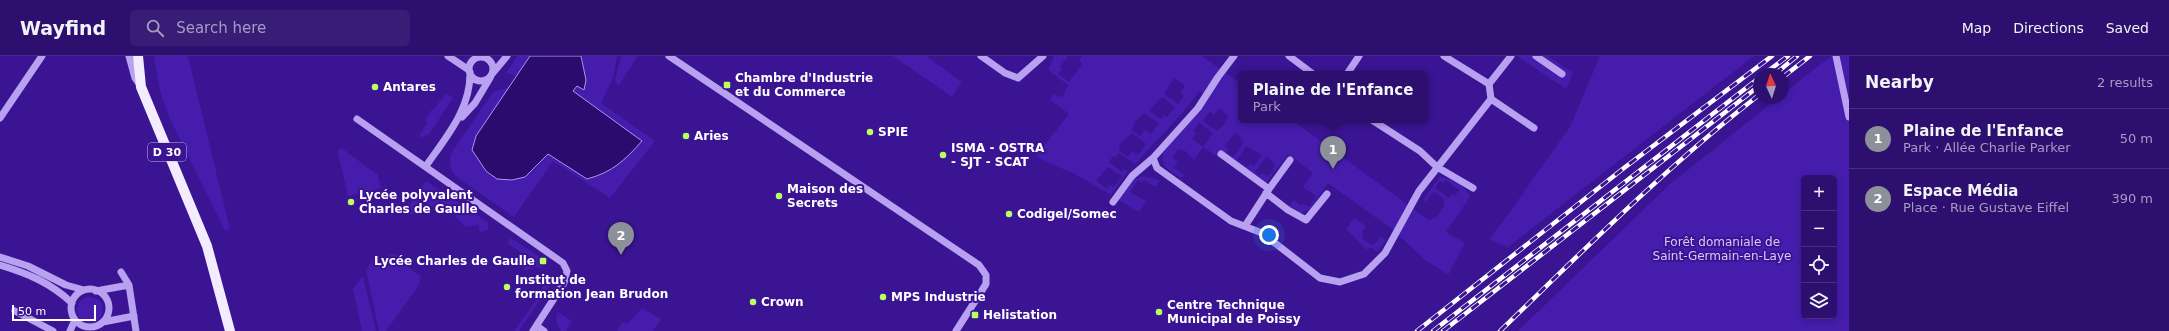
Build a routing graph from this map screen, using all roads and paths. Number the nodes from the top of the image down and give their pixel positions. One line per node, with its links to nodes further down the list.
1 (42, 56): 26 (street)
2 (129, 56): 23 (street)
3 (138, 56): 23 (main road, D 30)
4 (448, 56): 17 (street)
5 (508, 56): 21 (street)
6 (669, 56): 58 (street)
7 (980, 56): 8 (street)
8 (1043, 56)
9 (1234, 56): 32 (street)
10 (1288, 56): 18 (street)
11 (1359, 56): 19 (street)
12 (1444, 56): 22 (street)
13 (1511, 56): 22 (street)
14 (1536, 56): 20 (street)
15 (1836, 56): 25 (street)
16 (479, 57): 17 (street); 21 (street)
17 (470, 71): 21 (street); 29 (street)
18 (1308, 71)
19 (1349, 71)
20 (1562, 74)
21 (491, 76): 29 (street)
22 (1489, 84): 24 (street)
23 (141, 87): 56 (main road, D 30)
24 (1491, 99): 30 (street); 35 (street)
25 (1849, 117)
26 (0, 118)
27 (357, 119): 34 (street)
28 (1377, 123): 35 (street)
29 (455, 124): 34 (street)
30 (1534, 128)
31 (1221, 154): 37 (street)
32 (1153, 158): 39 (street); 40 (street)
33 (1290, 160): 37 (street)
34 (426, 166): 52 (street)
35 (1437, 166): 36 (street); 40 (street)
36 (1474, 188)
37 (1268, 191): 38 (street); 40 (street)
38 (1327, 194)
39 (1113, 202)
40 (1245, 226)
41 (0, 258): 45 (street)
42 (0, 265): 47 (street)
43 (122, 272): 44 (street)
44 (129, 285): 46 (street); 49 (street)
45 (84, 290): 46 (street); 47 (street)
46 (96, 290): 51 (street)
47 (72, 303): 50 (street)
48 (15, 311): 53 (street)
49 (134, 316): 51 (street); 55 (street)
50 (75, 320): 51 (street); 54 (street)
51 (103, 322)
52 (535, 329): 57 (street)
53 (53, 331)
54 (70, 331)
55 (136, 331)
56 (230, 331)
57 (544, 331)
58 (956, 331)

